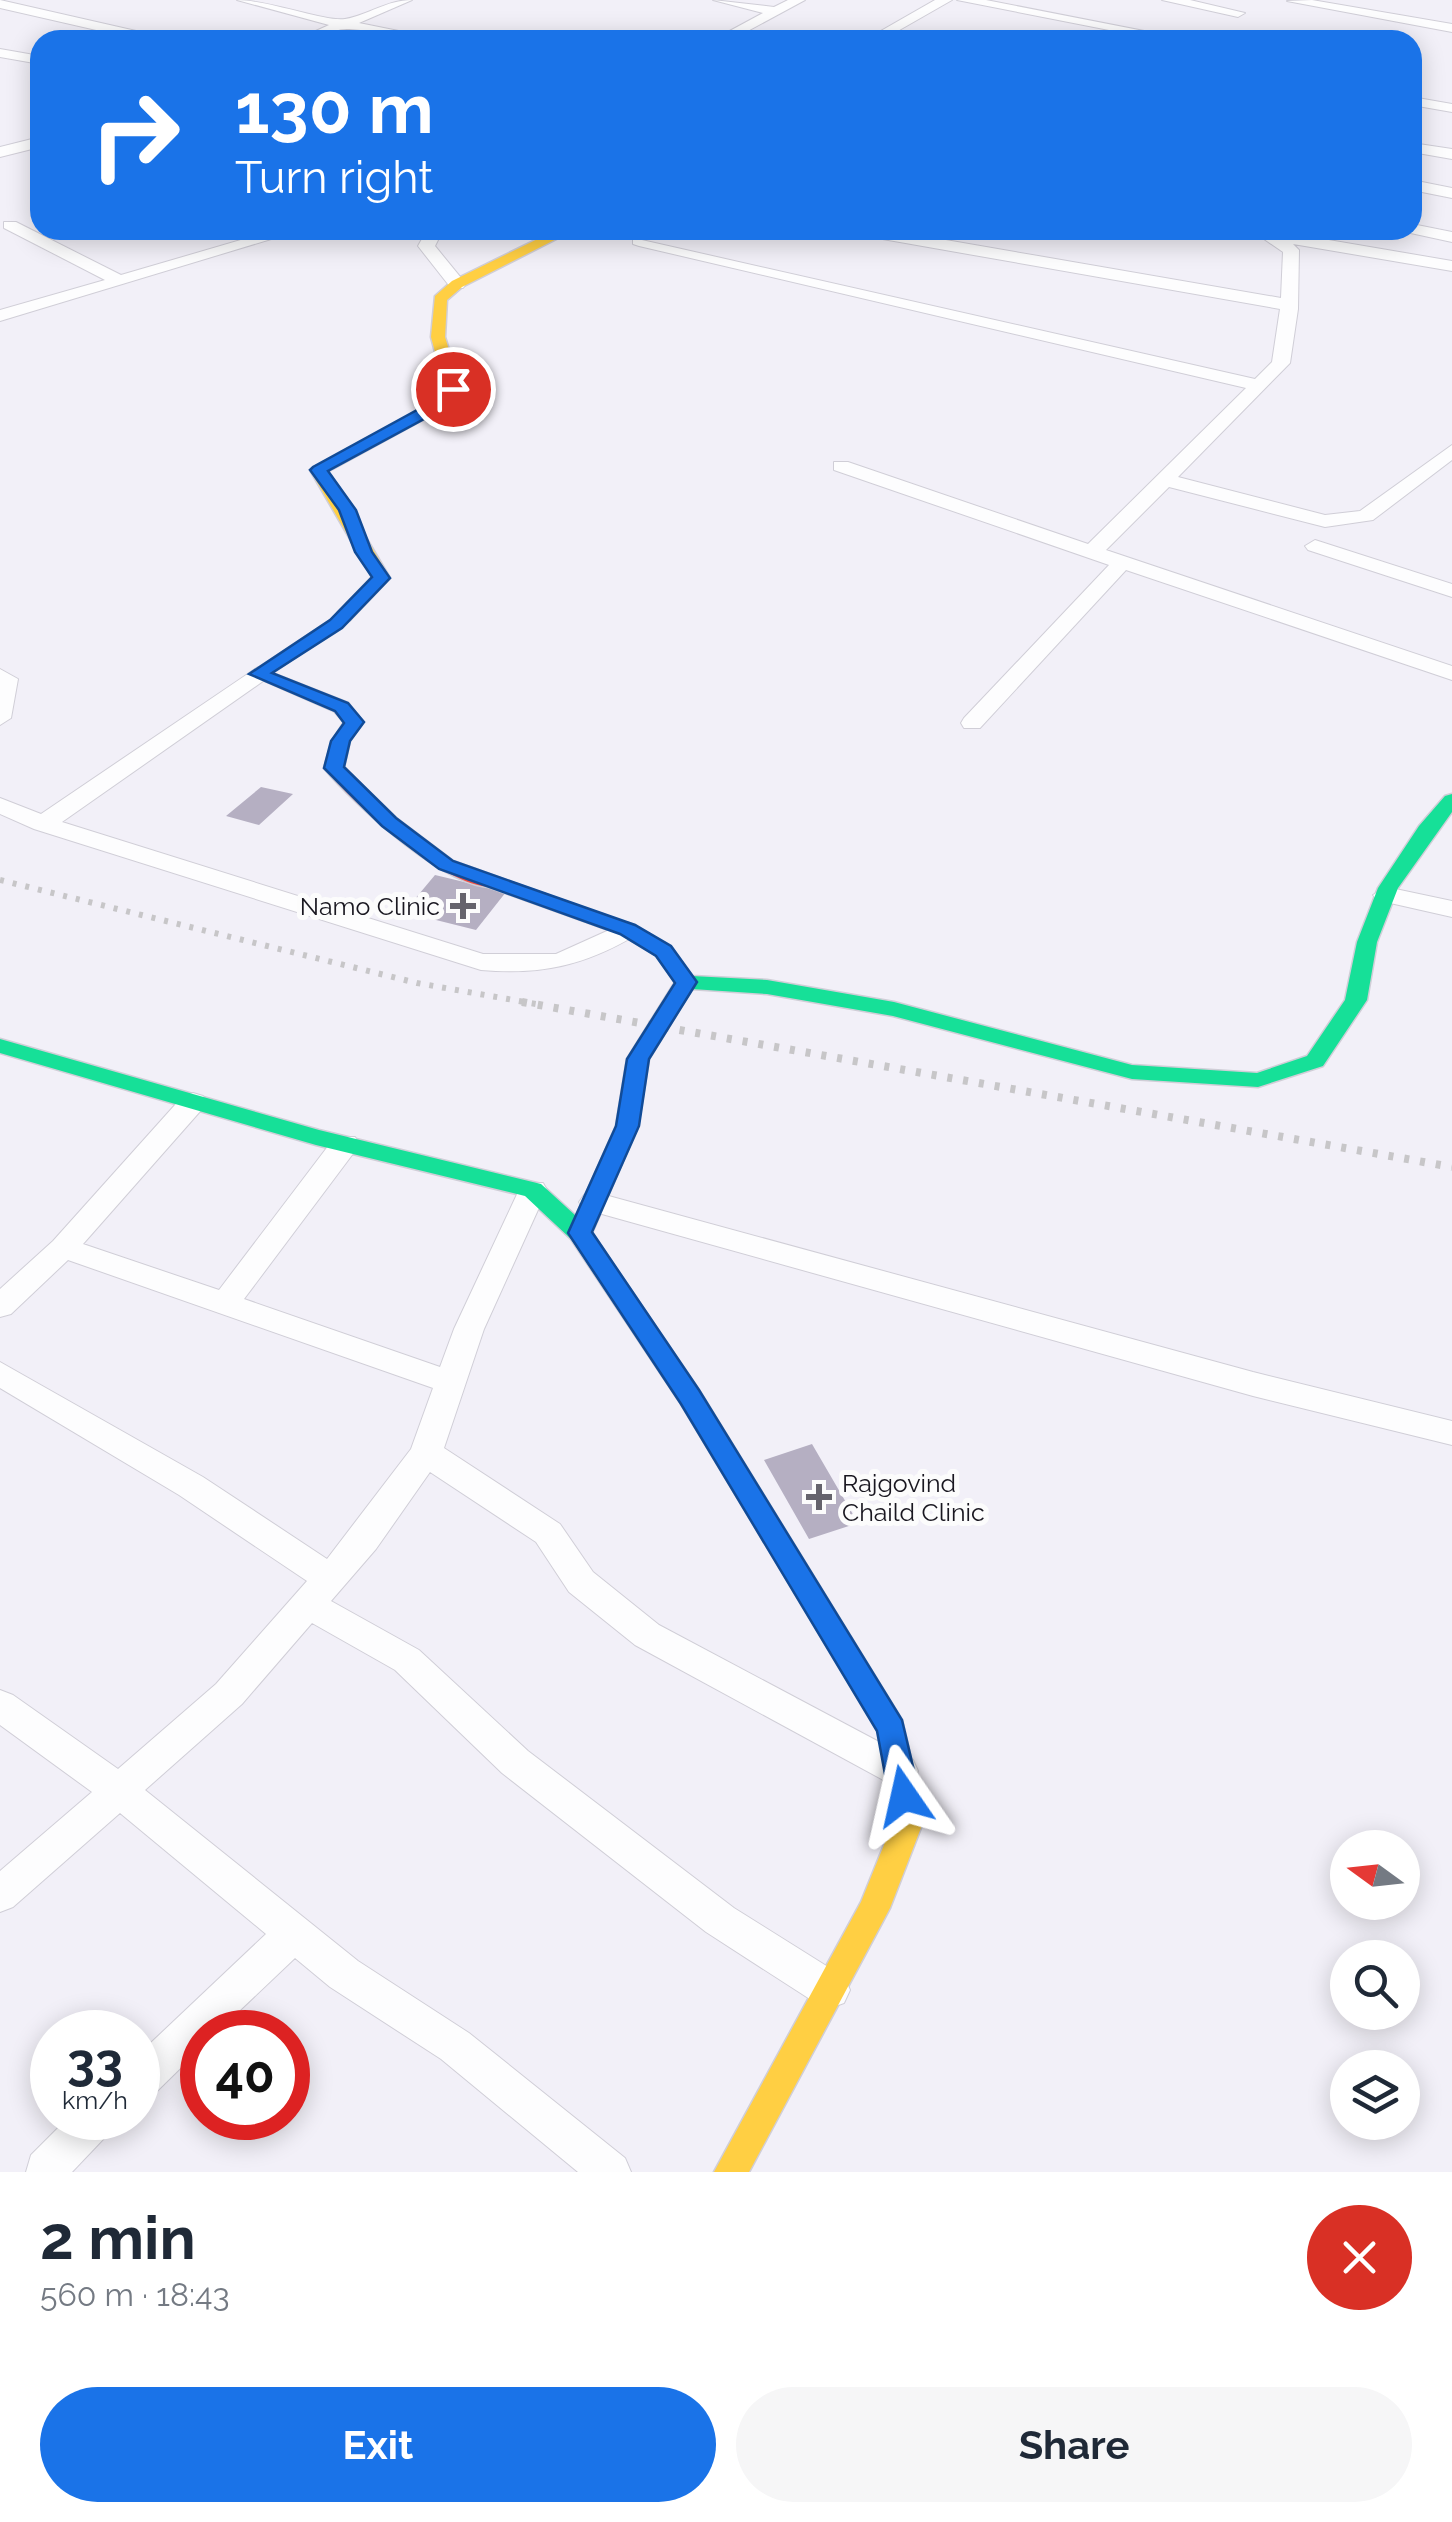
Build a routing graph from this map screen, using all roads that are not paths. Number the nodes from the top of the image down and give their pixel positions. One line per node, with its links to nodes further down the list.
1 (244, 0): 14 (street)
2 (405, 0): 14 (street)
3 (720, 0): 11 (street)
4 (798, 0): 11 (street)
5 (964, 0): 21 (street)
6 (1169, 0): 12 (street)
7 (1384, 0): 13 (street)
8 (941, 1): 20 (street)
9 (1294, 1): 13 (street)
10 (0, 4): 16 (street)
11 (775, 12): 19 (street)
12 (1238, 13)
13 (1368, 14): 15 (street)
14 (343, 24): 17 (street); 18 (street)
15 (1452, 28)
16 (114, 30)
17 (328, 30)
18 (378, 30)
19 (740, 30)
20 (890, 30)
21 (1086, 30)
22 (0, 53): 23 (street)
23 (30, 58)
24 (1422, 103): 25 (street)
25 (1452, 108)
26 (1422, 132): 27 (street)
27 (1452, 137)
28 (30, 144): 30 (street)
29 (1422, 148): 31 (street)
30 (4, 150)
31 (1452, 154)
32 (1422, 187): 33 (street)
33 (1452, 193)
34 (30, 220): 35 (street)
35 (5, 226): 37 (street)
36 (1422, 231): 38 (street)
37 (30, 238)
38 (1452, 238)
39 (34, 240): 50 (street)
40 (234, 240): 48 (street)
41 (259, 240): 48 (street)
42 (431, 240): 51 (street)
43 (547, 240): 51 (street)
44 (917, 240): 52 (street)
45 (1287, 240): 52 (street)
46 (1316, 240): 49 (street)
47 (639, 241): 54 (street)
48 (242, 245): 50 (street)
49 (1452, 266)
50 (120, 281): 53 (street)
51 (458, 284): 63 (street)
52 (1290, 305): 54 (street)
53 (0, 316)
54 (1258, 385): 57 (street)
55 (1452, 452): 57 (street)
56 (841, 466): 59 (street)
57 (1166, 480): 59 (street)
58 (1315, 546): 61 (street)
59 (1092, 552): 60 (street)
60 (1122, 563): 62 (street); 66 (street)
61 (1452, 590)
62 (1452, 673)
63 (258, 674): 69 (street); 72 (street)
64 (0, 676): 65 (street)
65 (0, 718)
66 (972, 723)
67 (1452, 800): 70 (street)
68 (0, 804): 69 (street)
69 (42, 824): 72 (street)
70 (1386, 895): 71 (street); 73 (street)
71 (1452, 909)
72 (627, 930): 73 (street)
73 (686, 982): 78 (street)
74 (0, 1046): 75 (street)
75 (193, 1102): 76 (street); 80 (street)
76 (345, 1144): 77 (street); 81 (street)
77 (533, 1190): 79 (street); 84 (street)
78 (594, 1202): 79 (street); 85 (street)
79 (580, 1233): 89 (street)
80 (63, 1248): 81 (street); 82 (street)
81 (225, 1303): 84 (street)
82 (0, 1306)
83 (0, 1373): 87 (street)
84 (451, 1382): 86 (street)
85 (1452, 1433)
86 (426, 1453): 87 (street); 89 (street)
87 (319, 1591): 90 (street); 93 (street)
88 (0, 1704): 90 (street)
89 (900, 1770): 93 (street)
90 (121, 1792): 91 (street); 92 (street)
91 (0, 1895)
92 (294, 1932): 94 (street); 97 (street)
93 (830, 1990): 98 (street)
94 (160, 2061)
95 (74, 2140): 96 (street)
96 (46, 2169)
97 (610, 2172)
98 (731, 2172)

